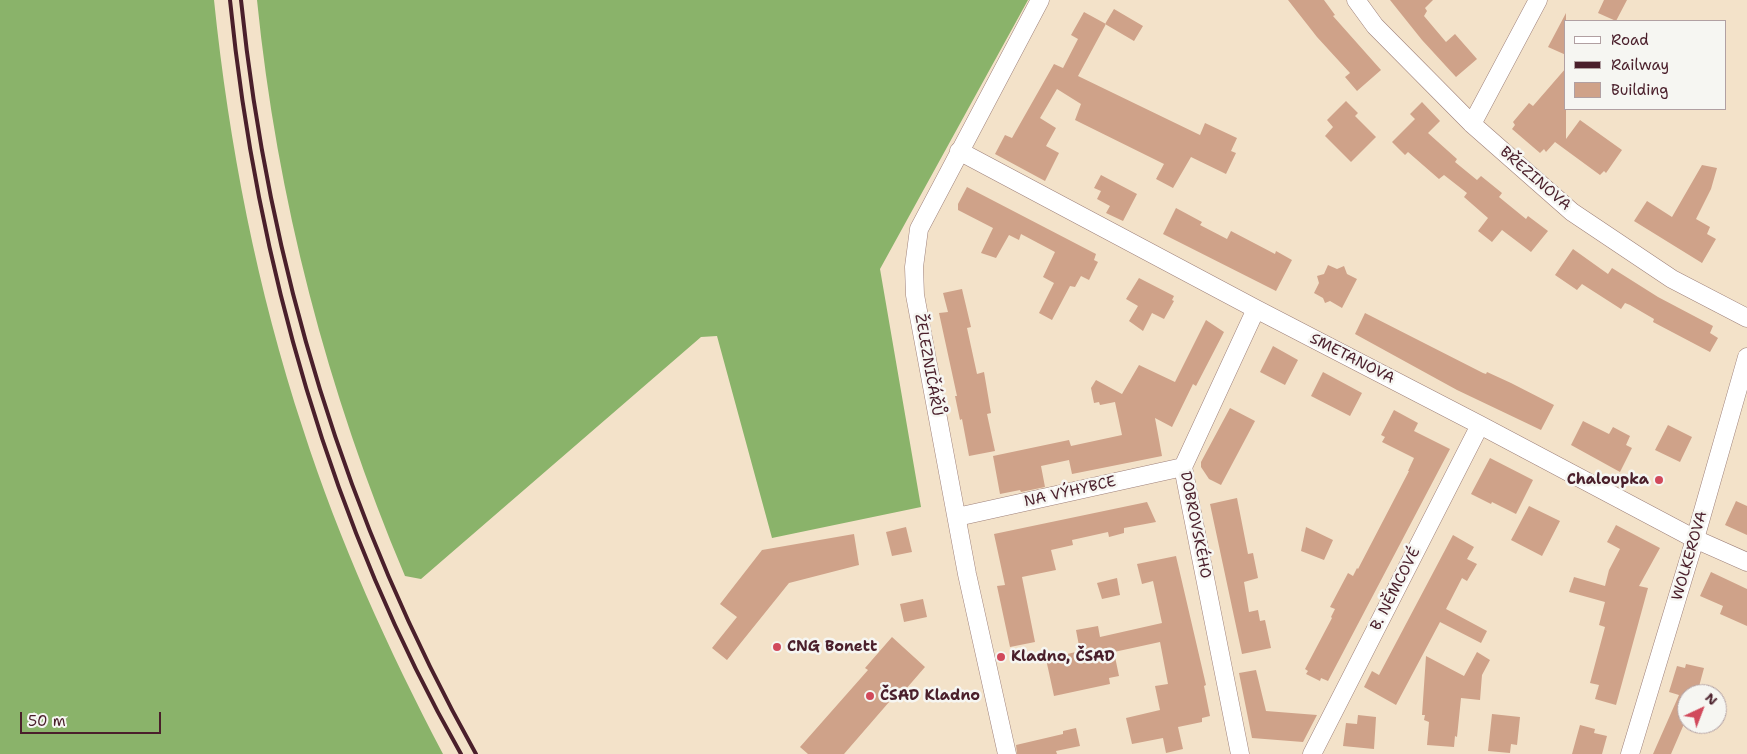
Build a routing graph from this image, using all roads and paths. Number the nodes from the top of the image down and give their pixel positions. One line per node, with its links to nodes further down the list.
1 (1040, 0): 5 (street, ŽELEZNIČÁŘŮ)
2 (1356, 0): 4 (street, BŘEZINOVA)
3 (1538, 0): 4 (street)
4 (1472, 124): 7 (street, BŘEZINOVA)
5 (959, 151): 6 (street, SMETANOVA); 11 (street, ŽELEZNIČÁŘŮ)
6 (1256, 310): 9 (street, SMETANOVA); 10 (street, DOBROVSKÉHO)
7 (1747, 318)
8 (1747, 357): 12 (street, WOLKEROVA)
9 (1480, 424): 12 (street, SMETANOVA); 16 (street, B. NĚMCOVÉ)
10 (1183, 467): 11 (street, NA VÝHYBCE); 15 (street, DOBROVSKÉHO)
11 (957, 517): 14 (street, ŽELEZNIČÁŘŮ)
12 (1695, 539): 13 (street, SMETANOVA); 17 (street, WOLKEROVA)
13 (1747, 562)
14 (1006, 754)
15 (1240, 754)
16 (1312, 754)
17 (1630, 754)

